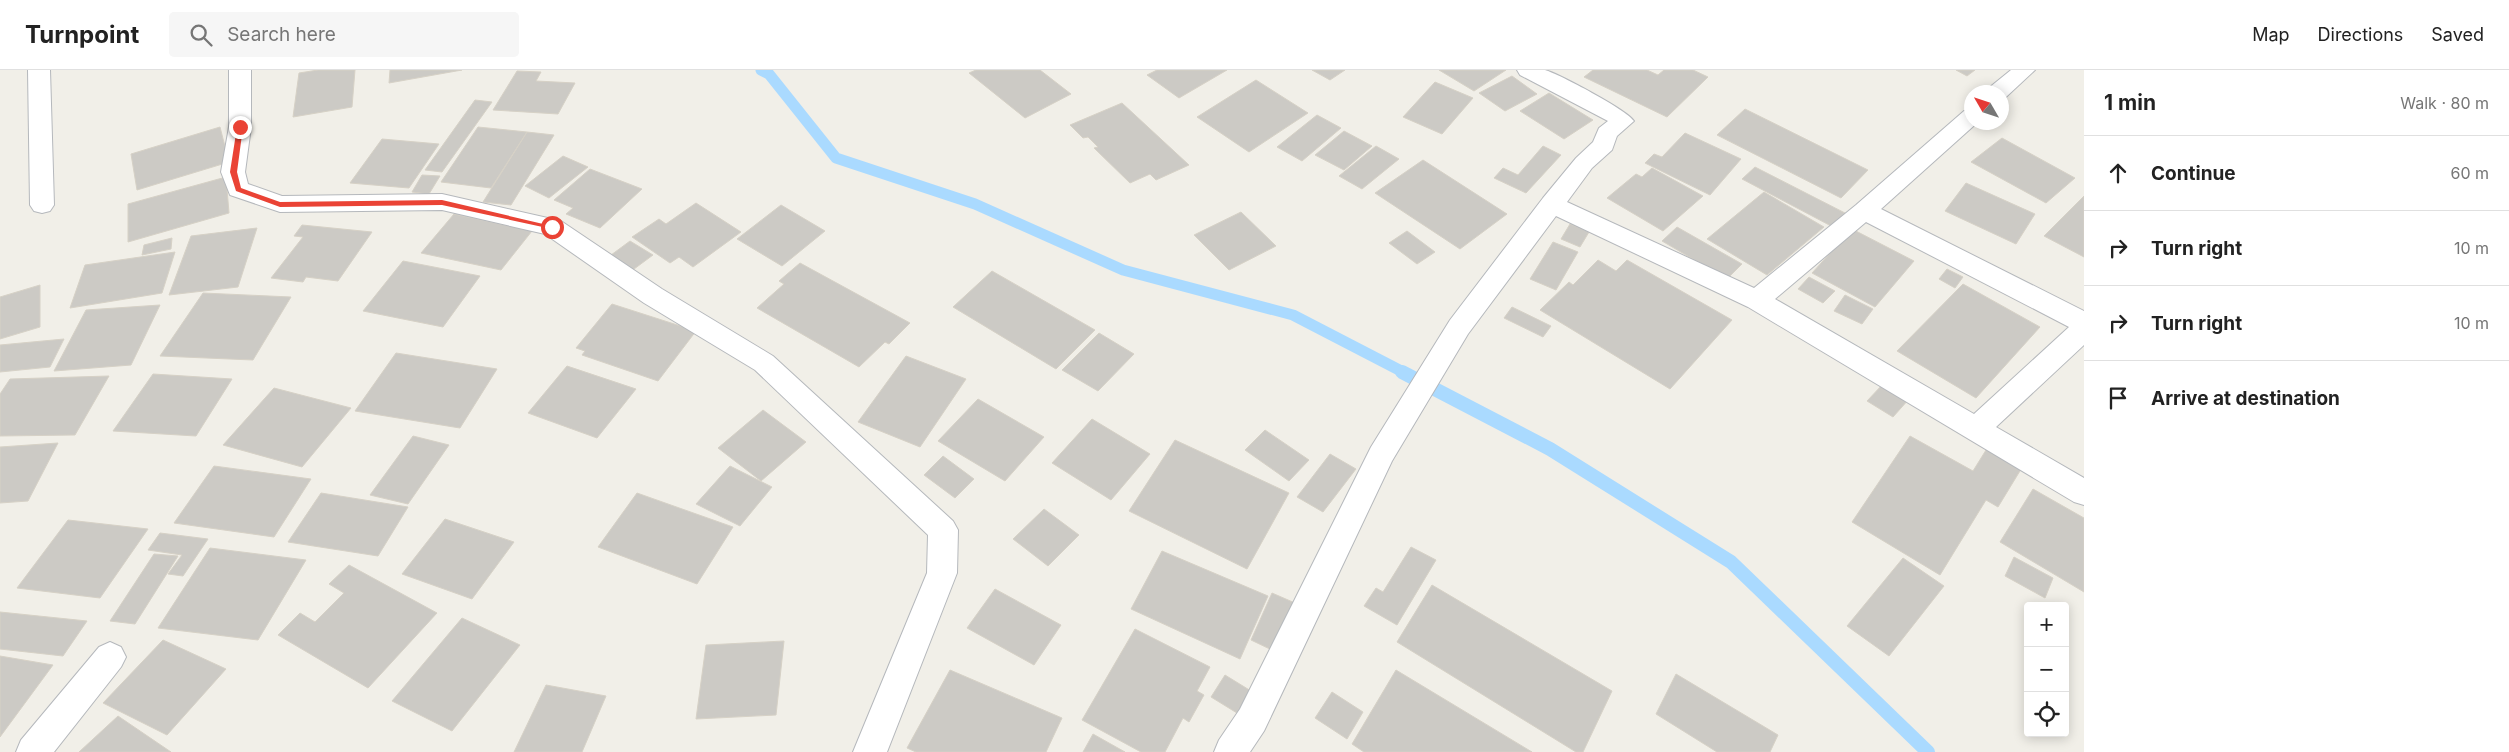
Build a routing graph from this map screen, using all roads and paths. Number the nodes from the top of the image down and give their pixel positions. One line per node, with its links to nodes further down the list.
1 (40, 70): 8 (street)
2 (240, 70): 17 (street)
3 (1528, 70): 7 (street)
4 (2024, 70): 5 (street)
5 (2006, 85)
6 (1964, 123): 9 (street)
7 (1551, 204): 10 (street); 18 (street)
8 (42, 205)
9 (1864, 211): 10 (street); 11 (street)
10 (1757, 300): 13 (street)
11 (2084, 323)
12 (2084, 330): 13 (street)
13 (1976, 429): 14 (street)
14 (2084, 493)
15 (110, 658): 16 (street)
16 (33, 752)
17 (870, 752)
18 (1231, 752)

